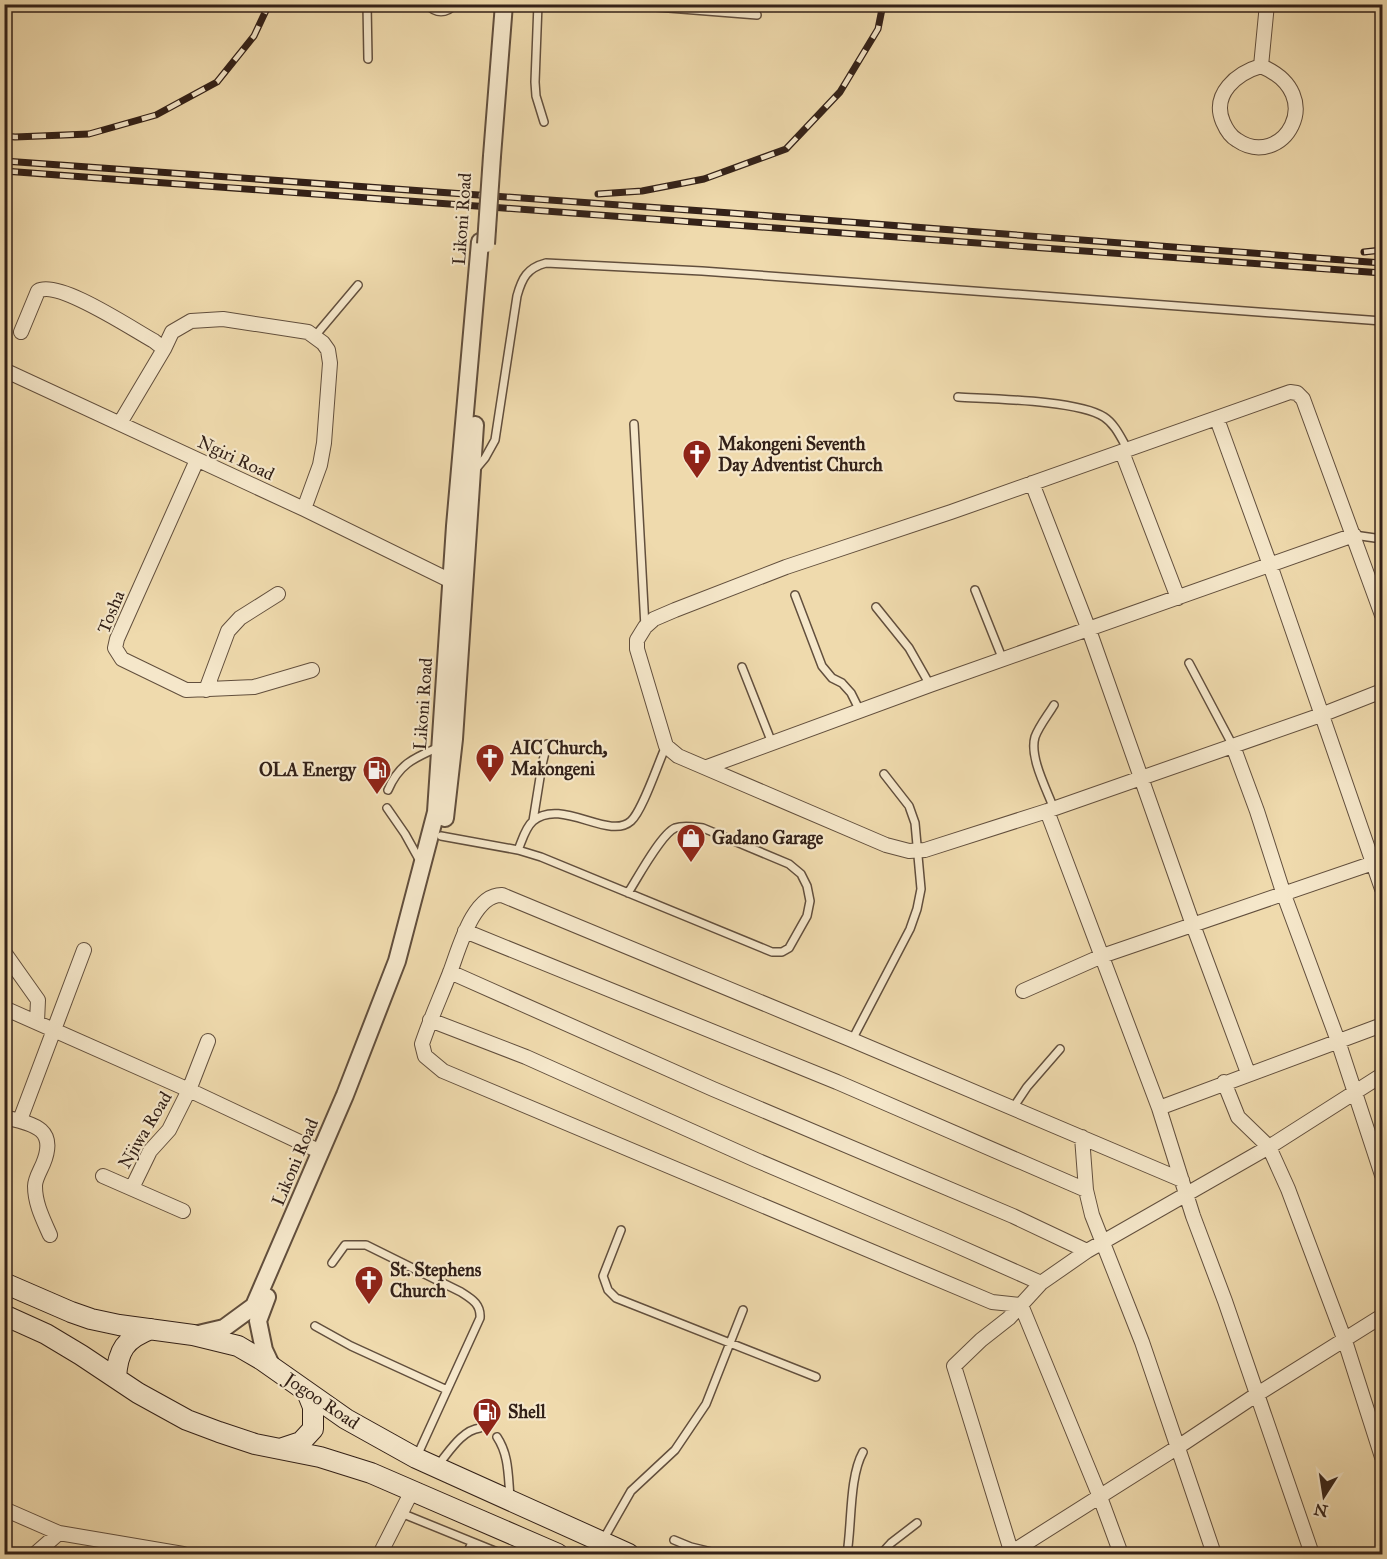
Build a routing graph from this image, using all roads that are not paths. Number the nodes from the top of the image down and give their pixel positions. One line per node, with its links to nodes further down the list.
1 (367, 4): 10 (lane)
2 (426, 4): 3 (lane)
3 (456, 4)
4 (500, 4): 13 (street, Likoni Road)
5 (504, 4): 13 (street, Likoni Road)
6 (538, 4): 12 (lane)
7 (618, 4): 9 (lane)
8 (1267, 4): 11 (street)
9 (758, 15)
10 (368, 59)
11 (1261, 66): 11 (street)
12 (544, 122)
13 (489, 156): 14 (street, Likoni Road, bridge)
14 (483, 243): 27 (street, Likoni Road); 29 (street, Likoni Road)
15 (358, 285): 18 (lane)
16 (1383, 321): 27 (lane)
17 (21, 332): 19 (street)
18 (315, 336): 19 (street); 30 (street)
19 (164, 349): 23 (street)
20 (4, 370): 23 (street, Ngiri Road)
21 (958, 397): 25 (lane)
22 (1217, 419): 25 (street); 31 (street); 33 (street)
23 (120, 423): 26 (street, Ngiri Road)
24 (634, 424): 41 (lane)
25 (1125, 451): 28 (street); 38 (street)
26 (197, 460): 30 (street, Ngiri Road); 48 (street, Tosha)
27 (473, 472): 29 (street, Likoni Road)
28 (1032, 483): 41 (street); 42 (street)
29 (464, 503): 34 (street, Likoni Road); 65 (street, Likoni Road)
30 (304, 509): 34 (street, Ngiri Road)
31 (1354, 535): 32 (lane); 33 (street); 40 (street)
32 (1383, 538)
33 (1270, 565): 38 (street); 52 (street)
34 (451, 581): 55 (street, Likoni Road)
35 (975, 590): 43 (lane)
36 (278, 594): 48 (street)
37 (795, 595): 51 (lane)
38 (1178, 598): 42 (street)
39 (876, 607): 47 (lane)
40 (1383, 615)
41 (645, 627): 56 (street)
42 (1089, 630): 43 (street); 60 (street)
43 (1003, 660): 47 (street)
44 (1189, 663): 57 (lane)
45 (742, 667): 53 (lane)
46 (312, 670): 48 (street, Tosha)
47 (930, 685): 51 (street)
48 (206, 690)
49 (1383, 691): 52 (street)
50 (1054, 705): 63 (lane)
51 (860, 711): 53 (street)
52 (1321, 715): 57 (street); 68 (street)
53 (772, 743): 58 (street)
54 (548, 744): 64 (lane)
55 (440, 746): 61 (lane); 69 (street, Likoni Road)
56 (666, 746): 58 (street); 64 (lane)
57 (1233, 746): 60 (street); 72 (street)
58 (707, 767): 67 (street)
59 (884, 774): 67 (lane)
60 (1142, 778): 63 (street); 73 (street)
61 (388, 790)
62 (387, 808): 69 (lane)
63 (1051, 810): 67 (street); 77 (street)
64 (533, 821): 66 (lane)
65 (441, 836): 66 (lane); 123 (street, Likoni Road)
66 (518, 850): 71 (lane)
67 (918, 852): 85 (lane)
68 (1378, 861): 70 (street); 72 (street)
69 (423, 866): 100 (street, Likoni Road)
70 (1383, 889)
71 (628, 892): 71 (lane)
72 (1284, 895): 73 (street); 87 (street)
73 (1193, 925): 77 (street); 89 (street)
74 (465, 931): 78 (street); 85 (street); 105 (street)
75 (84, 950): 84 (street)
76 (4, 952): 82 (street)
77 (1102, 956): 79 (street); 95 (street)
78 (450, 972): 81 (street); 110 (street)
79 (1023, 992)
80 (4, 1008): 82 (street)
81 (430, 1020): 113 (street); 114 (street)
82 (37, 1023): 84 (street)
83 (1383, 1025): 87 (street)
84 (53, 1030): 92 (street); 97 (street)
85 (852, 1040): 94 (street)
86 (208, 1041): 92 (street, Njiwa Road)
87 (1338, 1041): 89 (street); 93 (street)
88 (1060, 1049): 94 (lane)
89 (1248, 1073): 91 (street)
90 (1383, 1075): 93 (street)
91 (1224, 1082): 95 (street); 99 (street)
92 (189, 1090): 100 (street); 104 (street, Njiwa Road)
93 (1354, 1092): 99 (street); 101 (street)
94 (1013, 1108): 98 (street)
95 (1159, 1108): 103 (street)
96 (4, 1117): 97 (street)
97 (20, 1120): 108 (street)
98 (1082, 1137): 103 (street); 105 (street)
99 (1269, 1147): 103 (street); 121 (street)
100 (321, 1152): 120 (street, Likoni Road)
101 (1383, 1175)
102 (103, 1176): 104 (street, Njiwa Road)
103 (1184, 1186): 109 (street); 128 (street)
104 (132, 1188): 106 (street, Njiwa Road)
105 (1086, 1190): 109 (street)
106 (183, 1211)
107 (621, 1230): 122 (lane)
108 (50, 1235)
109 (1103, 1242): 110 (street); 131 (street)
110 (1087, 1251): 113 (street)
111 (332, 1263): 126 (lane)
112 (4, 1283): 119 (main road, Jogoo Road)
113 (1041, 1283): 114 (street)
114 (1022, 1305): 138 (street); 147 (street)
115 (743, 1310): 122 (lane)
116 (4, 1315): 124 (main road)
117 (1383, 1316): 121 (street)
118 (315, 1326): 126 (lane)
119 (152, 1329): 120 (main road, Jogoo Road); 124 (main road)
120 (193, 1335): 123 (main road, Jogoo Road)
121 (1345, 1341): 128 (street); 134 (street)
122 (729, 1343): 125 (lane); 146 (lane)
123 (272, 1367): 127 (main road, Jogoo Road)
124 (116, 1377): 132 (main road)
125 (816, 1377)
126 (447, 1390): 135 (lane)
127 (307, 1392): 132 (main road); 135 (main road, Jogoo Road)
128 (1256, 1395): 131 (street); 160 (street)
129 (480, 1428): 136 (lane)
130 (497, 1437): 139 (lane)
131 (1178, 1447): 138 (street); 159 (street)
132 (280, 1449): 137 (main road)
133 (863, 1452): 156 (lane)
134 (1383, 1456)
135 (416, 1458): 136 (main road, Jogoo Road)
136 (436, 1467): 139 (main road, Jogoo Road)
137 (412, 1491): 141 (street); 153 (main road)
138 (1100, 1497): 147 (street); 158 (street)
139 (510, 1502): 146 (main road, Jogoo Road)
140 (4, 1509): 143 (street)
141 (401, 1513): 145 (lane); 150 (street)
142 (917, 1523): 157 (lane)
143 (59, 1533): 148 (street); 149 (street)
144 (674, 1540): 155 (lane)
145 (472, 1542): 151 (lane); 152 (lane)
146 (602, 1542): 154 (main road, Jogoo Road)
147 (1012, 1553)
148 (34, 1554)
149 (183, 1554)
150 (380, 1554)
151 (467, 1554)
152 (502, 1554)
153 (558, 1554)
154 (629, 1554)
155 (720, 1554)
156 (847, 1554)
157 (881, 1554)
158 (1121, 1554)
159 (1214, 1554)
160 (1312, 1554)

